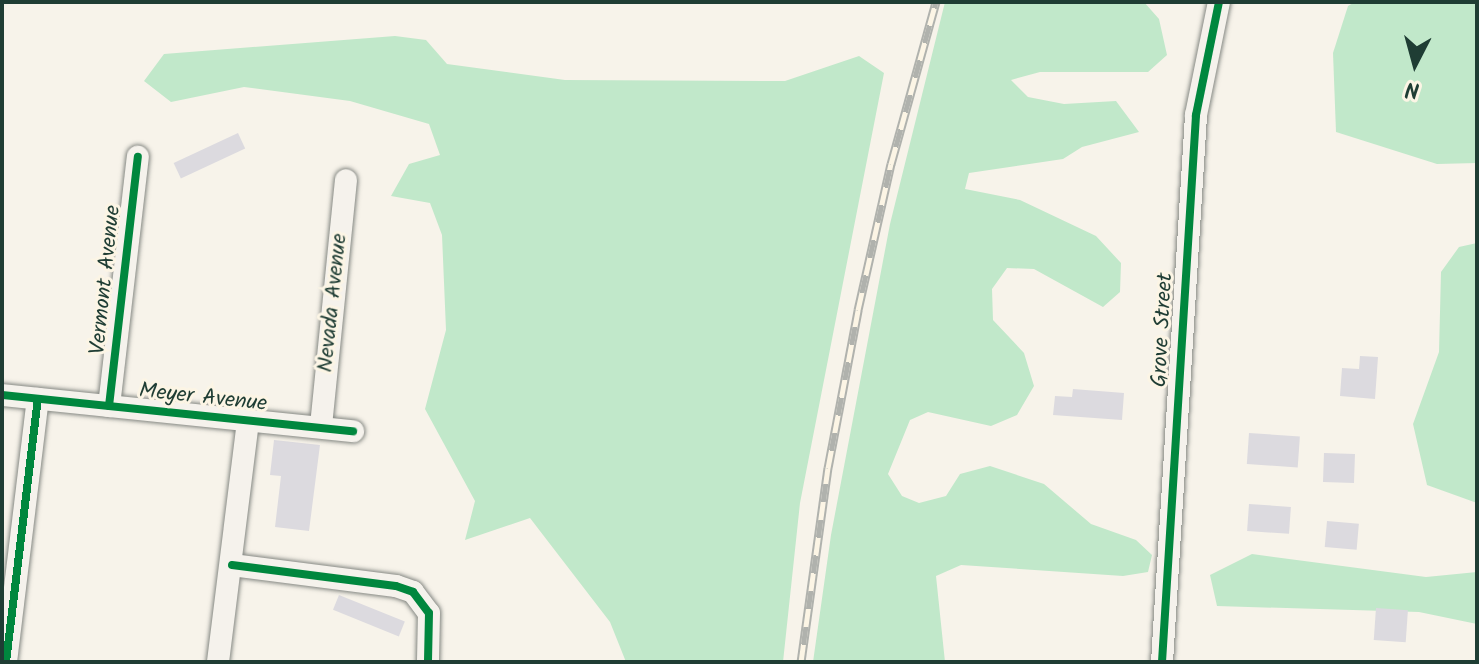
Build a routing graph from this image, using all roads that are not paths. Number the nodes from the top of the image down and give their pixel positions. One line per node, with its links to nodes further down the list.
1 (1219, 2): 14 (street, Grove Street)
2 (138, 157): 6 (street, Vermont Avenue)
3 (346, 180): 8 (street, Nevada Avenue)
4 (2, 395): 5 (street, Meyer Avenue)
5 (38, 399): 6 (street, Meyer Avenue); 11 (street)
6 (109, 406): 7 (street, Meyer Avenue)
7 (248, 422): 8 (street, Meyer Avenue); 10 (street)
8 (321, 426): 9 (street, Meyer Avenue)
9 (353, 431)
10 (232, 565): 12 (street); 13 (street)
11 (6, 662)
12 (218, 662)
13 (428, 662)
14 (1162, 662)

